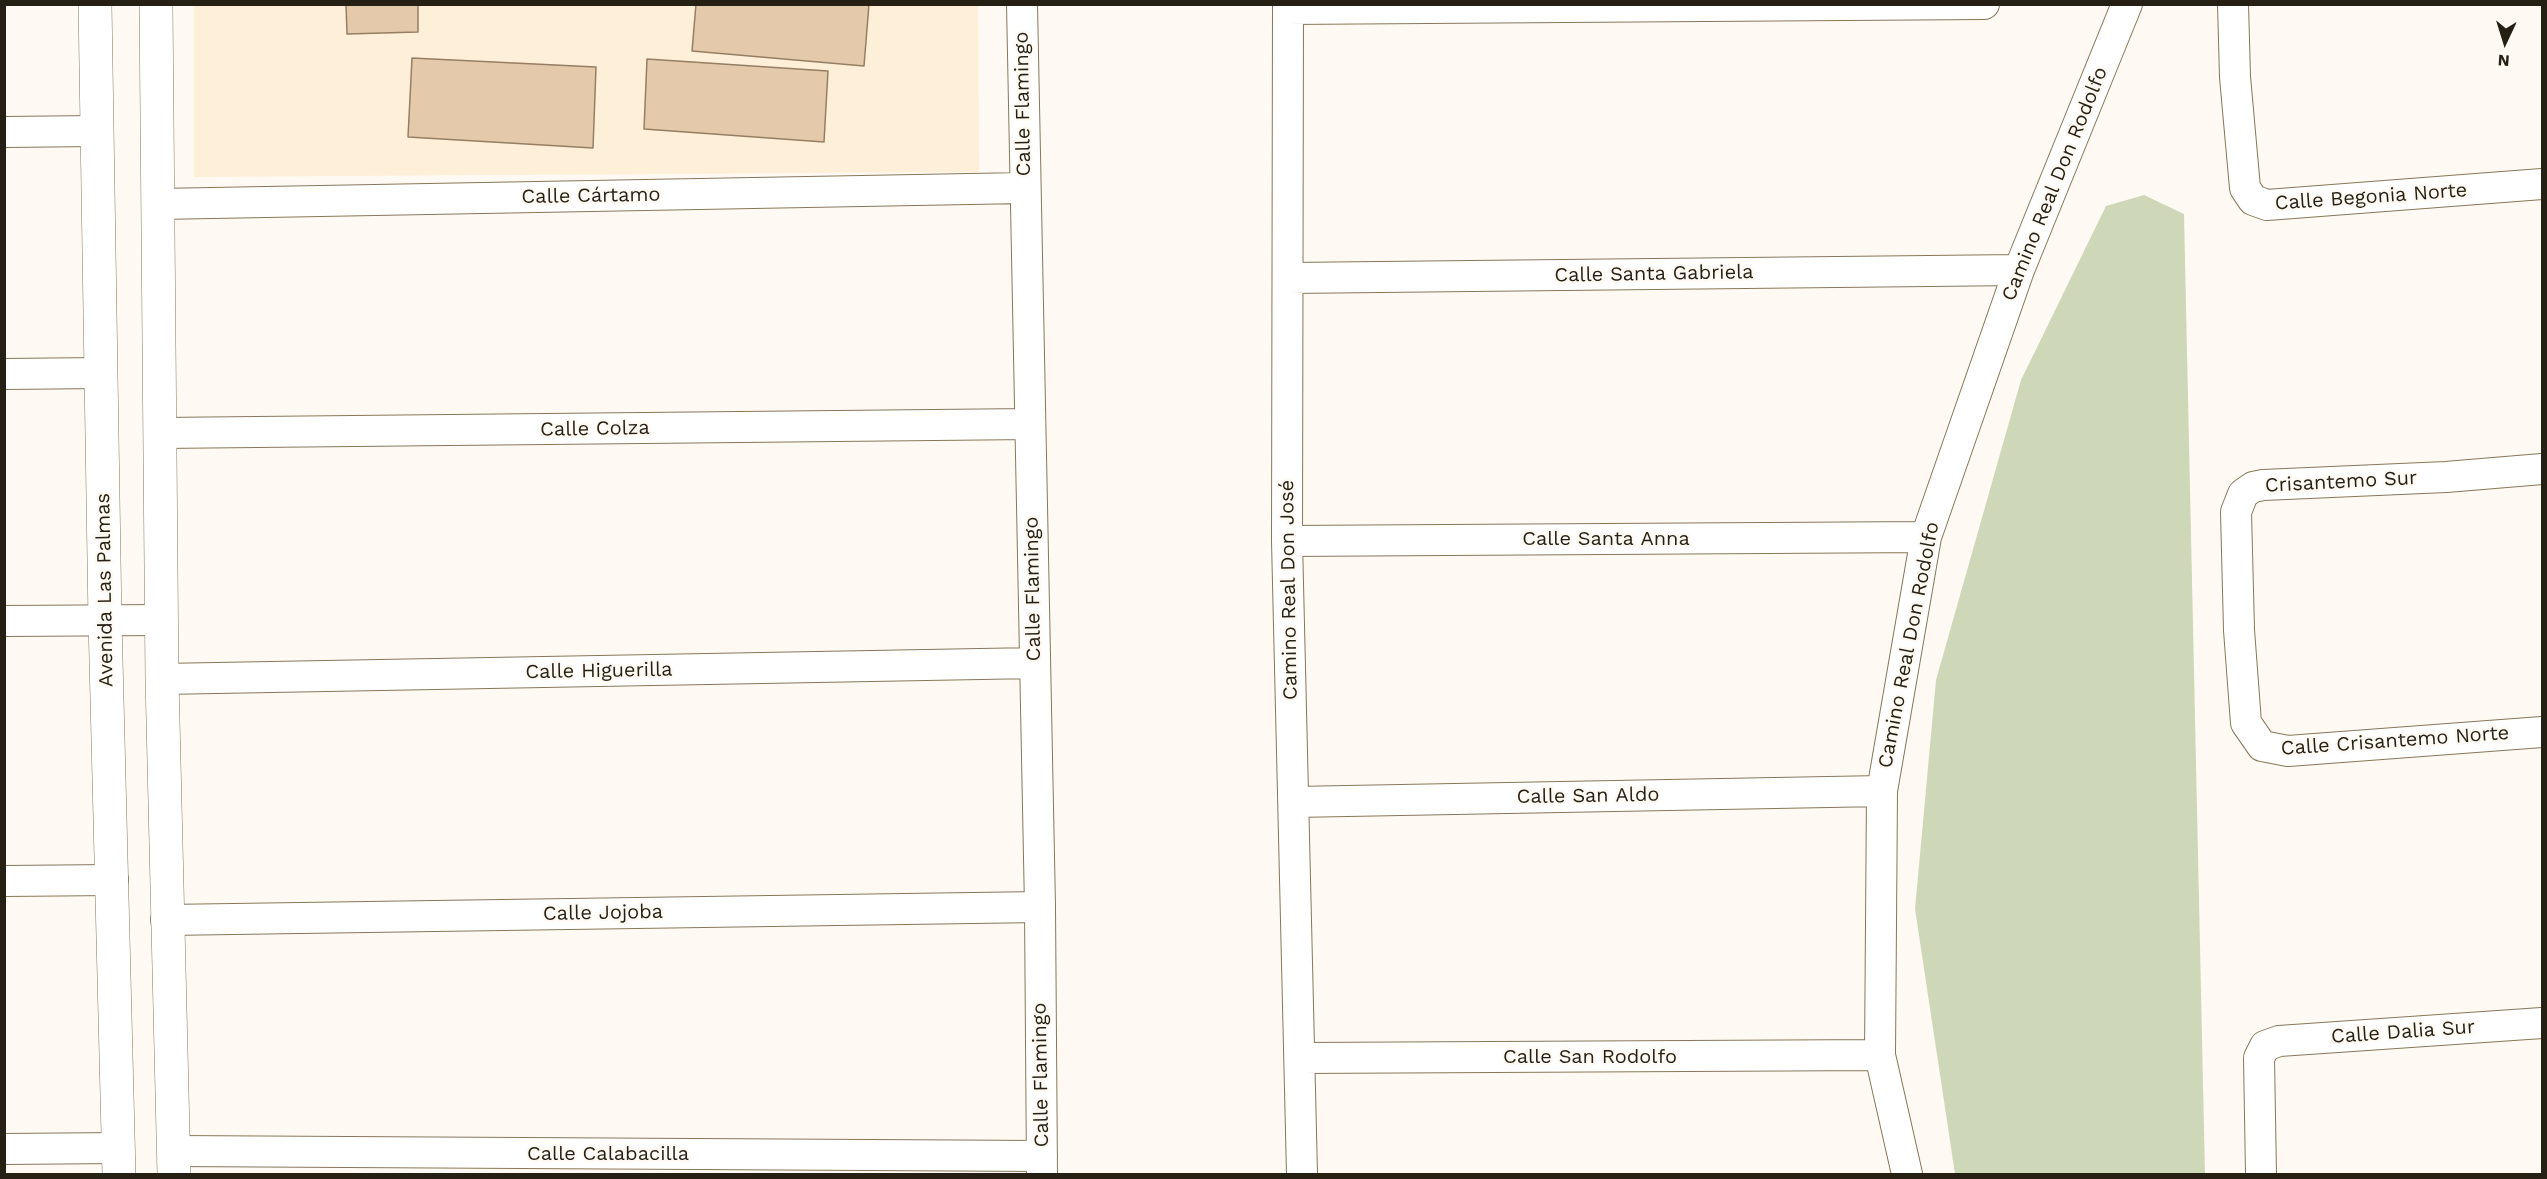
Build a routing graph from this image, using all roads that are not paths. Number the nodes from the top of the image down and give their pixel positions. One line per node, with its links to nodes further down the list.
1 (95, 4): 8 (street, Avenida Las Palmas)
2 (156, 4): 12 (street)
3 (1022, 4): 11 (street, Calle Flamingo)
4 (1984, 4): 7 (street)
5 (2127, 4): 13 (street, Camino Real Don Rodolfo)
6 (2233, 4): 10 (street, Calle Begonia Norte)
7 (1288, 7): 14 (street, Camino Real Don José)
8 (96, 131): 9 (street); 15 (street, Avenida Las Palmas)
9 (4, 132)
10 (2542, 184)
11 (1024, 188): 12 (street, Calle Cártamo); 17 (street, Calle Flamingo)
12 (158, 204): 18 (street)
13 (2019, 270): 14 (street, Calle Santa Gabriela); 20 (street, Camino Real Don Rodolfo)
14 (1289, 278): 21 (street, Camino Real Don José)
15 (101, 373): 16 (street); 22 (street, Avenida Las Palmas)
16 (4, 374)
17 (1030, 424): 18 (street, Calle Colza); 26 (street, Calle Flamingo)
18 (160, 433): 23 (street)
19 (2542, 469): 25 (street, Crisantemo Sur)
20 (1926, 537): 21 (street, Calle Santa Anna); 29 (street, Camino Real Don Rodolfo)
21 (1287, 541): 30 (street, Camino Real Don José)
22 (105, 620): 23 (street); 24 (street); 31 (street, Avenida Las Palmas)
23 (162, 620): 27 (street)
24 (4, 621)
25 (2239, 630): 28 (street, Calle Crisantemo Norte)
26 (1035, 663): 27 (street, Calle Higuerilla); 33 (street, Calle Flamingo)
27 (162, 679): 34 (street)
28 (2542, 732)
29 (1882, 791): 30 (street, Calle San Aldo); 36 (street, Camino Real Don Rodolfo)
30 (1294, 802): 37 (street, Camino Real Don José)
31 (113, 880): 32 (street); 39 (street, Avenida Las Palmas)
32 (4, 881)
33 (1040, 907): 34 (street, Calle Jojoba); 41 (street, Calle Flamingo)
34 (166, 920): 40 (street)
35 (2542, 1023): 44 (street, Calle Dalia Sur)
36 (1880, 1055): 37 (street, Calle San Rodolfo); 43 (street, Camino Real Don Rodolfo)
37 (1300, 1058): 42 (street, Camino Real Don José)
38 (4, 1149): 39 (street)
39 (119, 1161)
40 (174, 1163): 41 (street, Calle Calabacilla)
41 (1042, 1165)
42 (1302, 1174)
43 (1907, 1174)
44 (2261, 1174)

